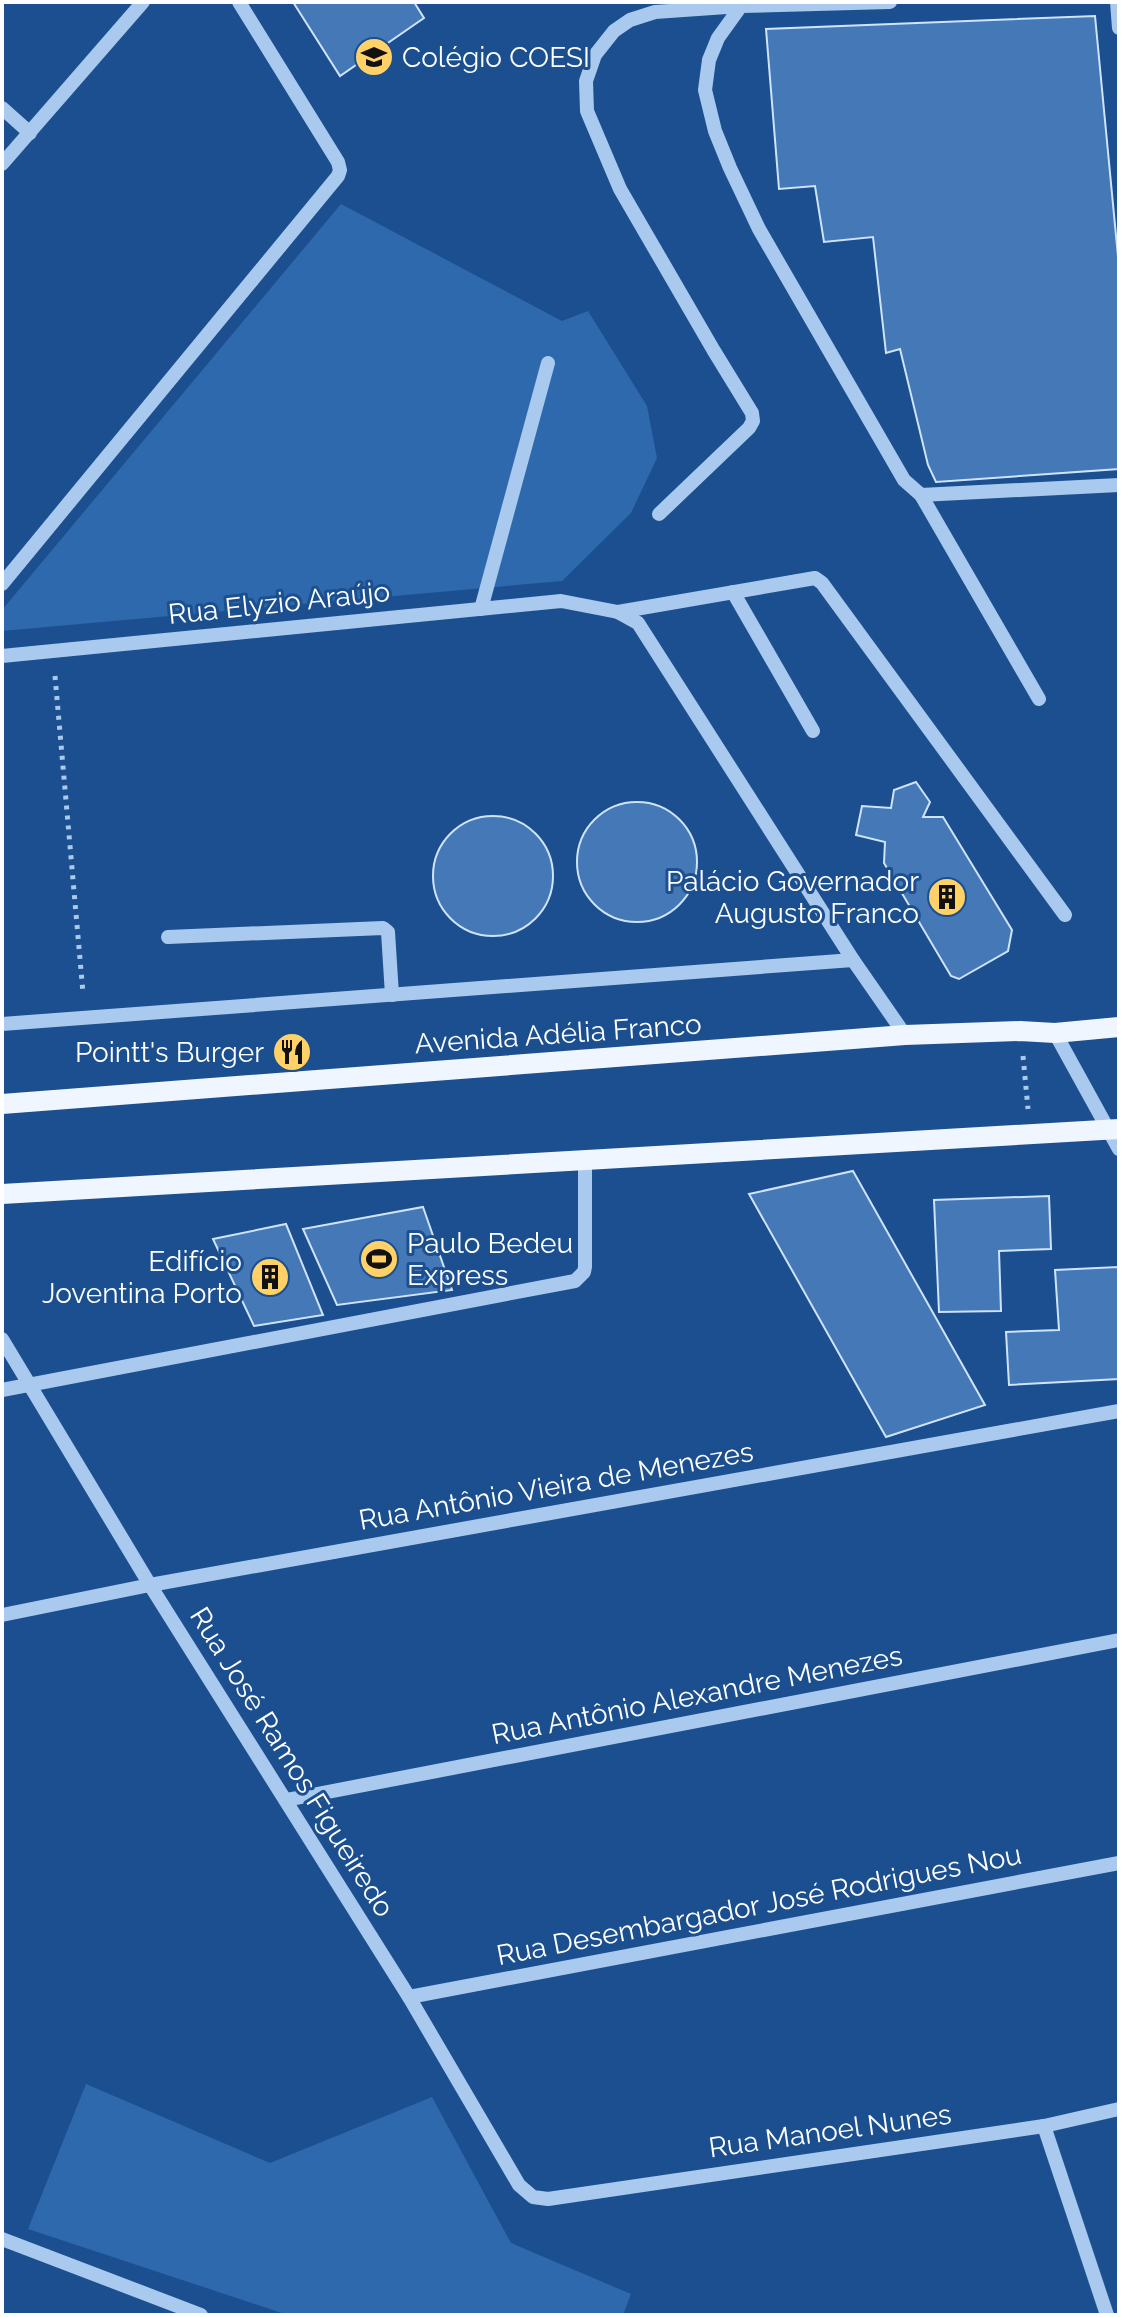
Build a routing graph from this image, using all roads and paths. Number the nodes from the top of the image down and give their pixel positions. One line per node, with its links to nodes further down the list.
1 (143, 2): 8 (street)
2 (239, 2): 14 (street)
3 (890, 2): 5 (street)
4 (1117, 2): 6 (street)
5 (741, 6): 12 (street); 13 (street)
6 (1119, 28)
7 (2, 108): 8 (street)
8 (30, 133): 9 (street)
9 (2, 164)
10 (548, 363): 16 (street)
11 (1119, 485): 12 (street)
12 (921, 495): 20 (street)
13 (659, 514)
14 (2, 584)
15 (733, 592): 17 (street); 21 (street); 22 (street)
16 (481, 609): 17 (street, Rua Elyzio Araújo); 18 (street, Rua Elyzio Araújo)
17 (618, 612): 24 (street)
18 (53, 651): 19 (street, Rua Elyzio Araújo); 26 (path)
19 (2, 656)
20 (1039, 699)
21 (813, 731)
22 (1065, 915)
23 (168, 937): 25 (street)
24 (853, 960): 25 (street); 31 (street)
25 (392, 995): 26 (street)
26 (85, 1018): 27 (street)
27 (2, 1024)
28 (1119, 1027): 30 (main road, Avenida Adélia Franco)
29 (1020, 1031): 30 (main road, Avenida Adélia Franco); 31 (main road, Avenida Adélia Franco); 34 (path)
30 (1055, 1033): 33 (street)
31 (905, 1035): 32 (main road, Avenida Adélia Franco)
32 (2, 1104)
33 (1113, 1130): 34 (main road); 35 (street)
34 (1031, 1135): 36 (main road)
35 (1119, 1149)
36 (585, 1160): 37 (main road); 39 (street)
37 (2, 1194)
38 (2, 1339): 39 (street, Rua José Ramos Figueiredo)
39 (31, 1386): 40 (street); 42 (street, Rua José Ramos Figueiredo)
40 (2, 1390)
41 (1119, 1411): 42 (street, Rua Antônio Vieira de Menezes)
42 (150, 1585): 43 (street, Rua Antônio Vieira de Menezes); 45 (street, Rua José Ramos Figueiredo)
43 (2, 1615)
44 (1119, 1640): 45 (street, Rua Antônio Alexandre Menezes)
45 (286, 1800): 47 (street, Rua José Ramos Figueiredo)
46 (1119, 1863): 47 (street, Rua Desembargador José Rodrigues Nou)
47 (409, 1997): 50 (street, Rua José Ramos Figueiredo)
48 (1119, 2109): 49 (street, Rua Manoel Nunes)
49 (1044, 2126): 50 (street, Rua Manoel Nunes); 53 (street)
50 (548, 2199)
51 (2, 2239): 52 (street)
52 (201, 2315)
53 (1107, 2315)

